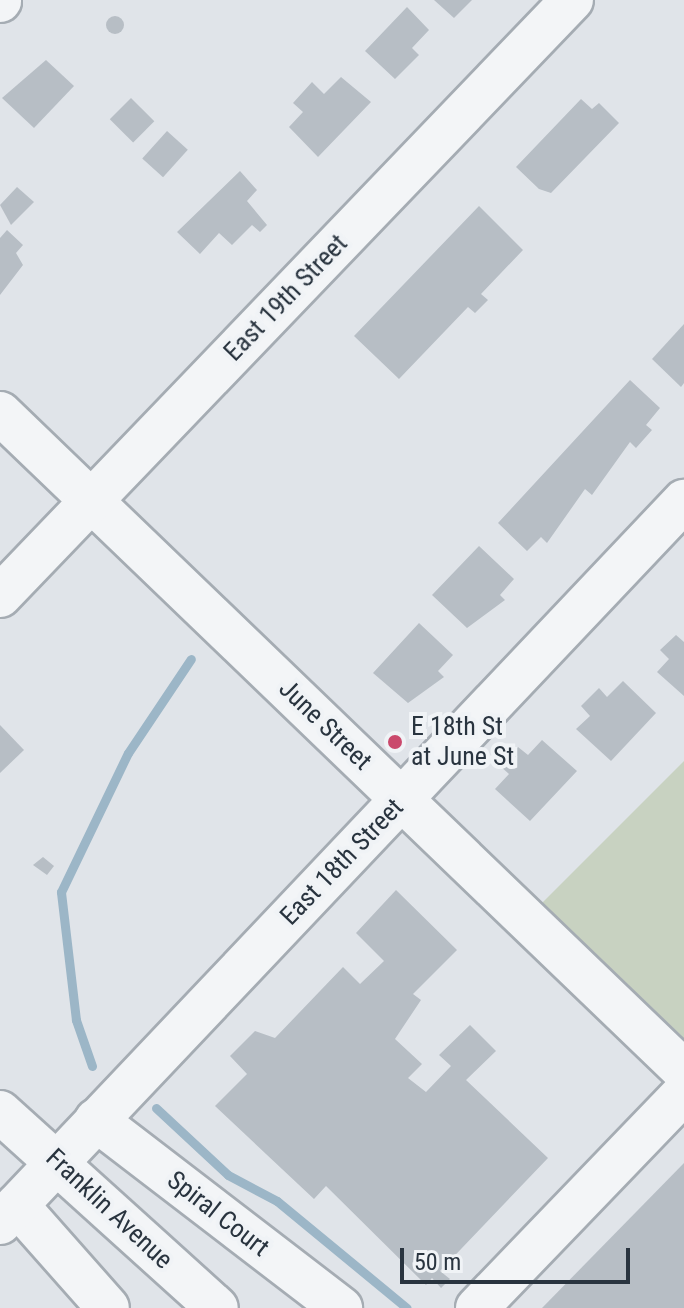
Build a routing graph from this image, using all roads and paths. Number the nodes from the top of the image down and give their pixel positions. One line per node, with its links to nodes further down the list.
1 (572, 0): 3 (street, East 19th Street)
2 (0, 413): 3 (street, June Street)
3 (92, 501): 5 (street, East 19th Street); 6 (street, June Street)
4 (684, 501): 6 (street, East 18th Street)
5 (0, 596)
6 (402, 799): 7 (street, June Street); 10 (street, East 18th Street)
7 (684, 1071)
8 (684, 1093): 16 (street)
9 (0, 1112): 11 (street, Franklin Avenue)
10 (96, 1120): 11 (street, East 18th Street); 15 (street, Spiral Court)
11 (58, 1161): 12 (street, East 18th Street); 14 (street, Franklin Avenue)
12 (8, 1214): 13 (street)
13 (108, 1308)
14 (217, 1308)
15 (341, 1308)
16 (477, 1308)

